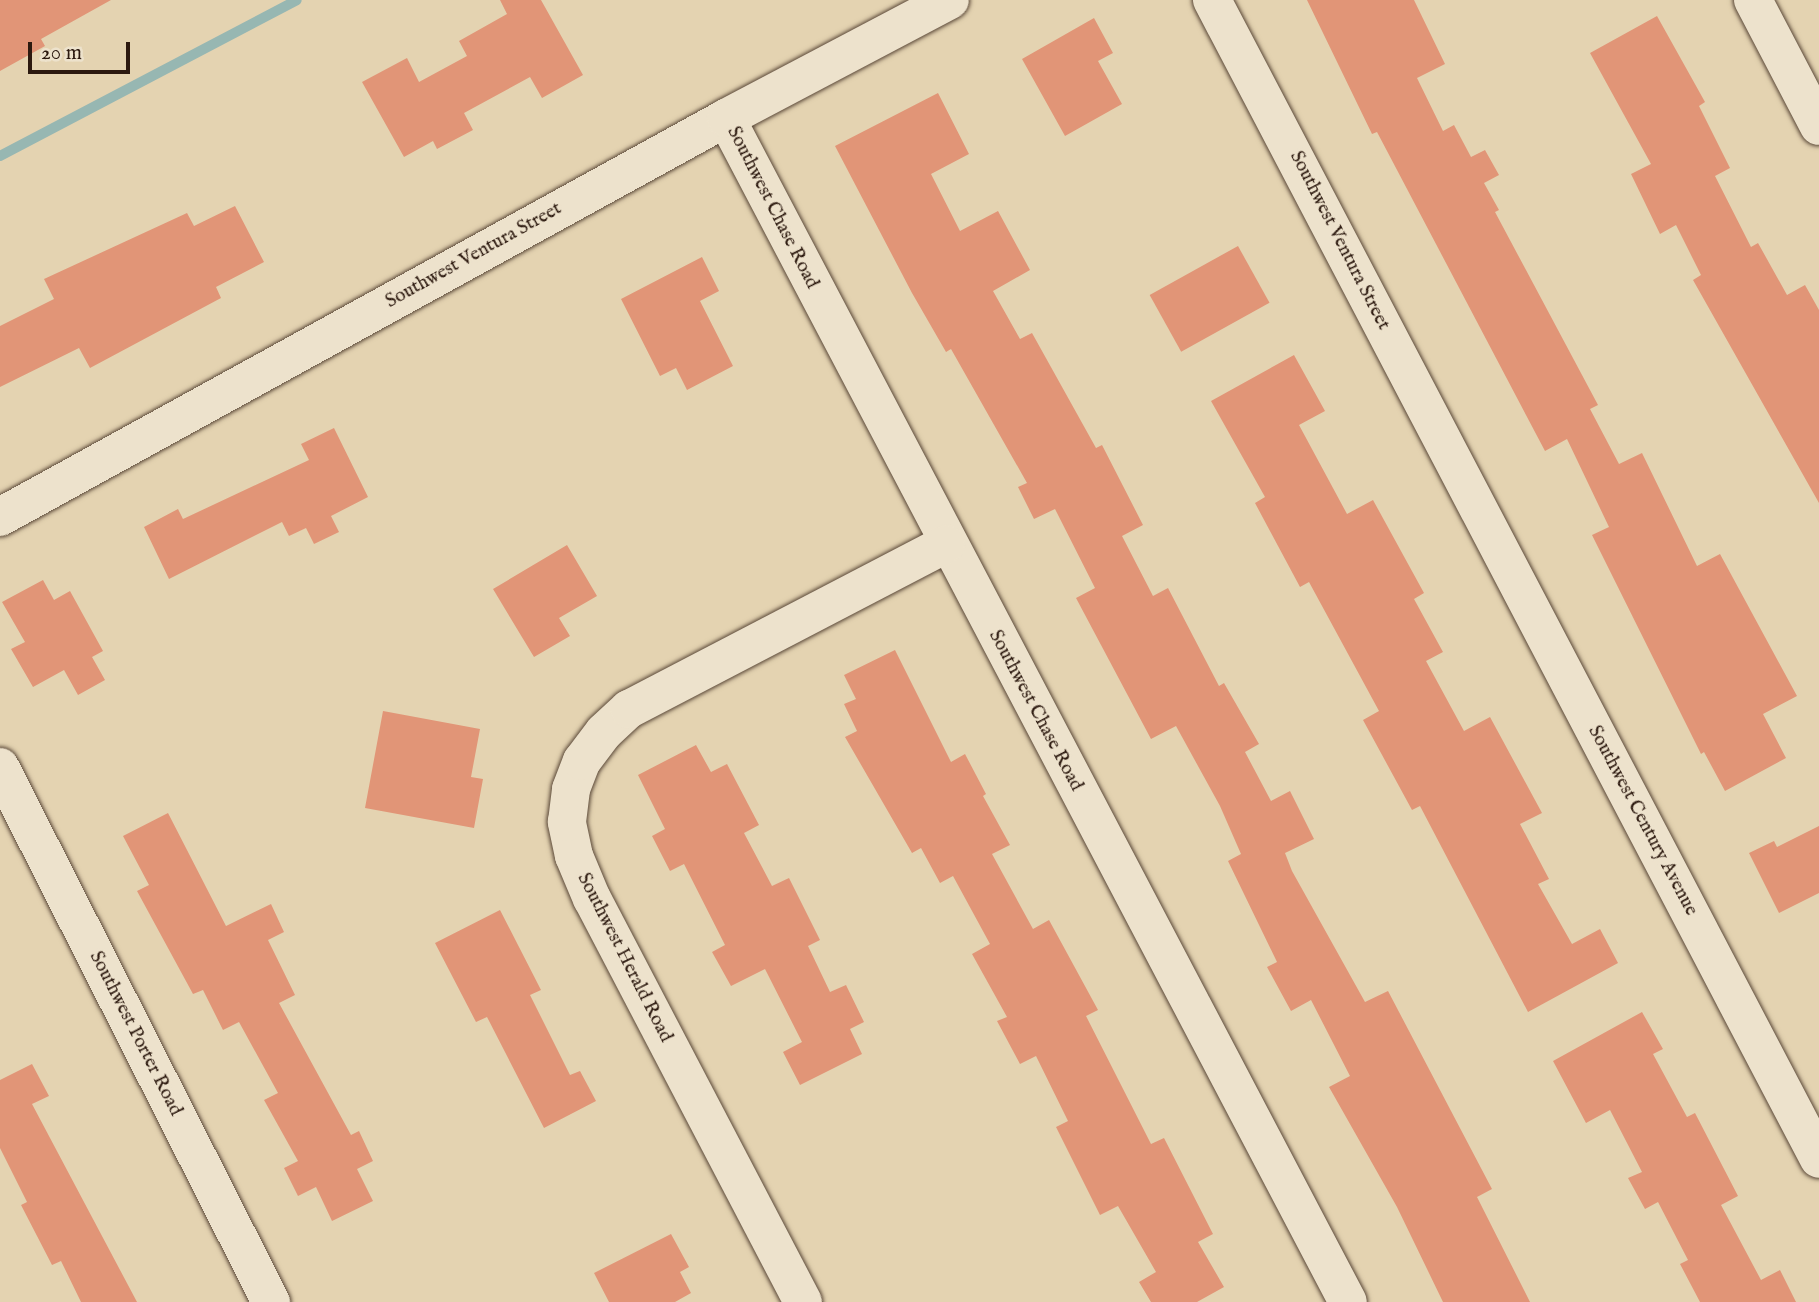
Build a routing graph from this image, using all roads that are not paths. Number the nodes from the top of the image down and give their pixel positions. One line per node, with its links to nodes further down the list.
1 (950, 0): 4 (street, Southwest Ventura Street)
2 (1212, 0): 6 (street, Southwest Ventura Street)
3 (1752, 0): 5 (street)
4 (726, 118): 7 (street, Southwest Ventura Street); 8 (street, Southwest Chase Road)
5 (1819, 126)
6 (1464, 483): 10 (street, Southwest Century Avenue)
7 (0, 517)
8 (946, 544): 12 (street, Southwest Herald Road); 13 (street, Southwest Chase Road)
9 (0, 766): 11 (street, Southwest Porter Road)
10 (1819, 1159)
11 (271, 1302)
12 (803, 1302)
13 (1348, 1302)

